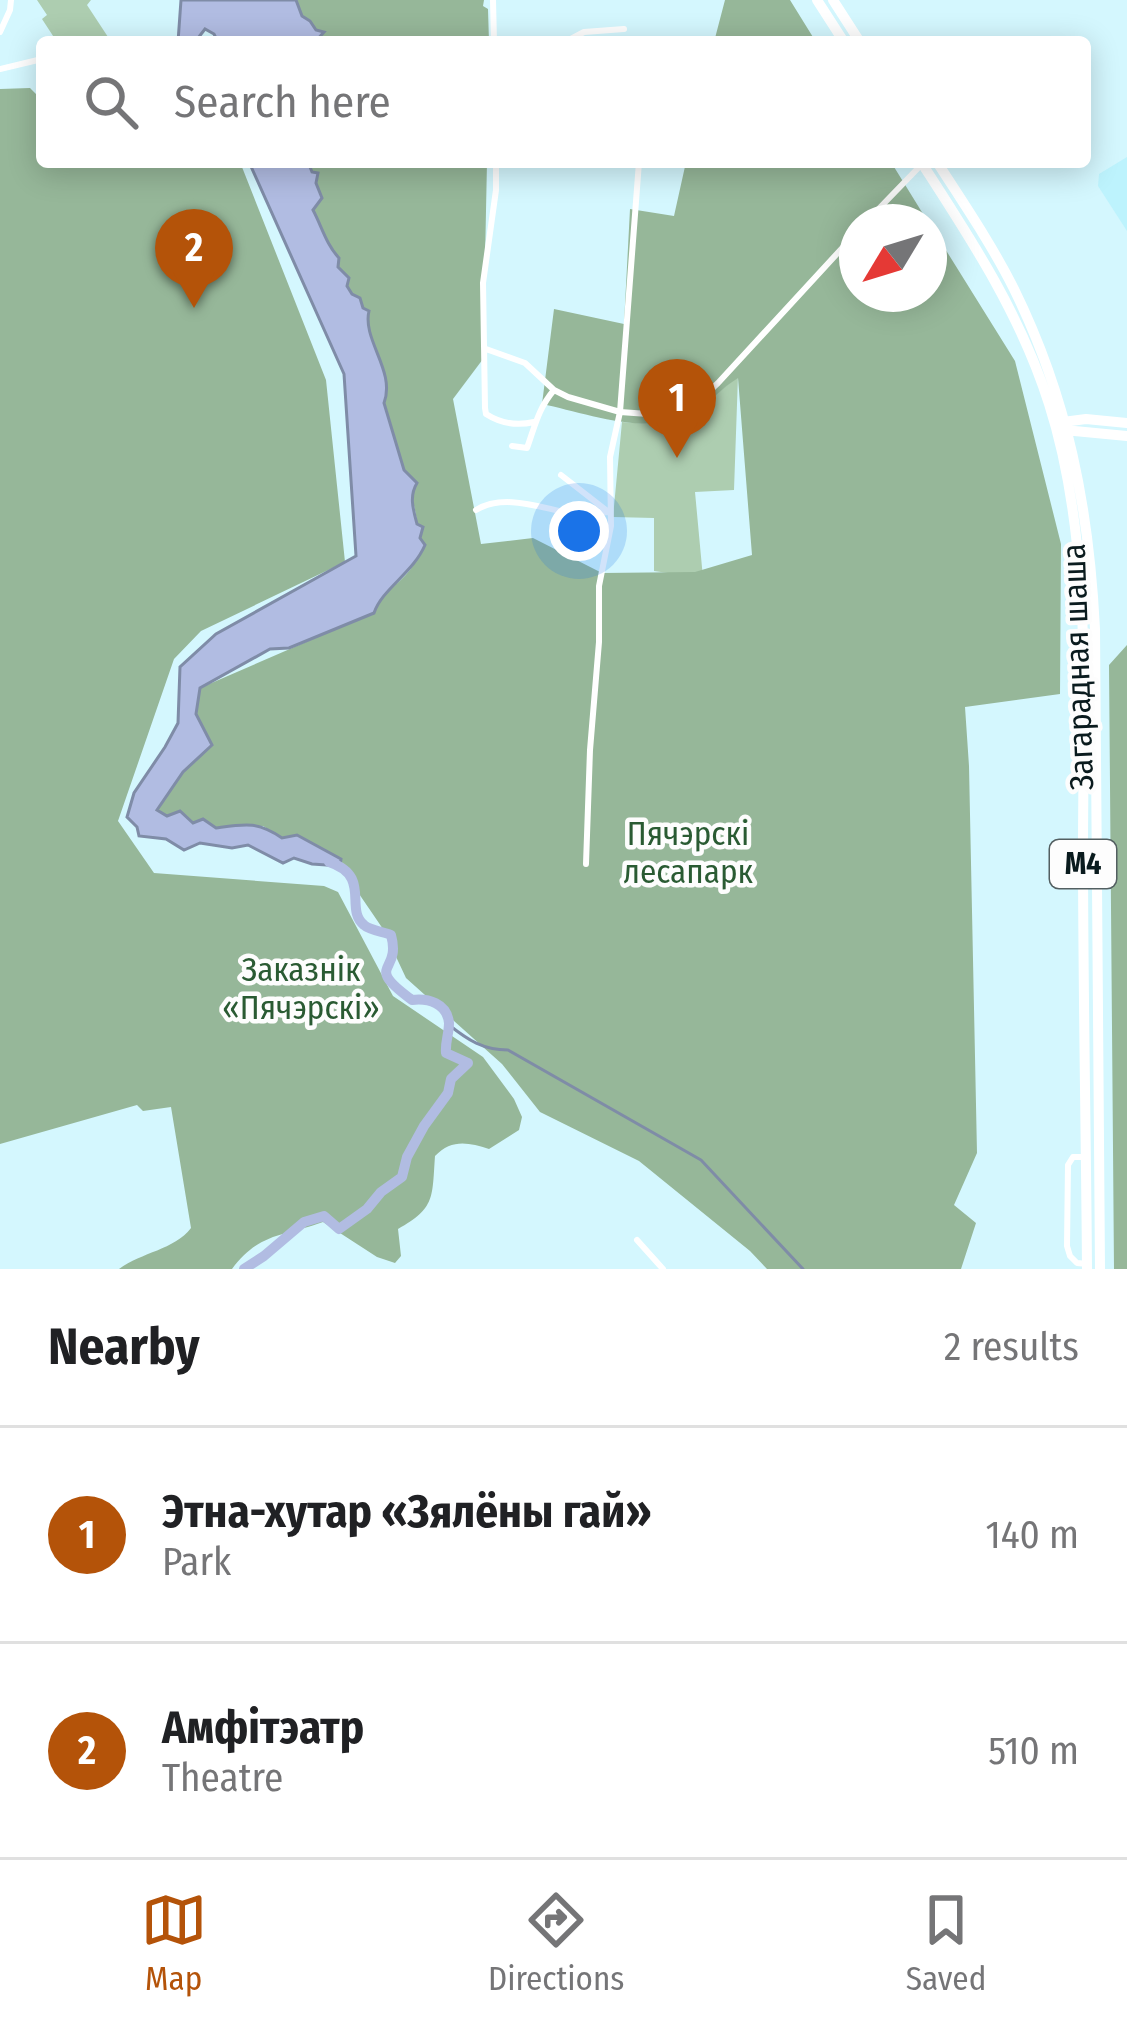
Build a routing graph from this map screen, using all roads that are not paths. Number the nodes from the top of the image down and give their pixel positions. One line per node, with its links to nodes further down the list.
1 (11, 0): 6 (street)
2 (493, 0): 7 (street)
3 (818, 0): 9 (main road)
4 (833, 0): 10 (main road)
5 (624, 29): 8 (street)
6 (0, 32)
7 (494, 36)
8 (576, 36)
9 (840, 36)
10 (856, 36)
11 (36, 60): 12 (street)
12 (0, 69)
13 (496, 168): 20 (street)
14 (640, 168): 22 (street)
15 (918, 168): 18 (street)
16 (926, 168): 25 (main road, М4)
17 (941, 168): 25 (main road, М4)
18 (883, 204)
19 (839, 251): 22 (street)
20 (486, 349): 21 (street); 23 (street)
21 (554, 390): 22 (street); 23 (street)
22 (620, 412): 30 (street)
23 (534, 422): 27 (street)
24 (1127, 422): 25 (main road)
25 (1063, 426): 26 (main road); 32 (main road, Загарадная шаша / М4); 34 (main road, Загарадная шаша / М4)
26 (1127, 436)
27 (512, 446)
28 (561, 475): 30 (street)
29 (476, 510): 30 (street)
30 (609, 512): 31 (street)
31 (586, 864)
32 (1086, 1157): 34 (main road, Загарадная шаша / М4); 34 (street)
33 (637, 1240): 35 (street)
34 (1091, 1267)
35 (663, 1269)

